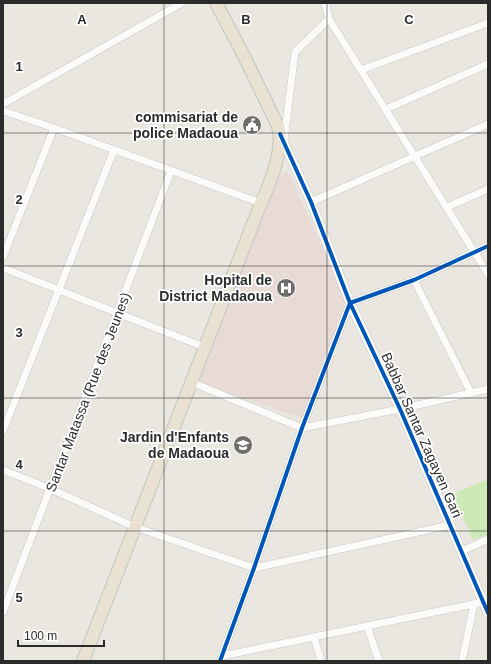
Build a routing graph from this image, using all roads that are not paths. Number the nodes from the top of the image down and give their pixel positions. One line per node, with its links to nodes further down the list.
1 (182, 3): 8 (street)
2 (216, 3): 13 (highway)
3 (324, 3): 4 (street)
4 (329, 19): 7 (street); 13 (street)
5 (488, 23): 7 (street)
6 (488, 64): 9 (street)
7 (361, 70): 9 (street)
8 (3, 104)
9 (386, 109): 15 (street)
10 (3, 112): 12 (street)
11 (488, 124): 15 (street)
12 (54, 128): 14 (street); 23 (street)
13 (282, 137): 18 (street, Babbar Santar Zagayen Gari); 19 (highway)
14 (114, 150): 16 (street); 27 (street)
15 (415, 156): 18 (street); 20 (street)
16 (172, 171): 19 (street); 29 (street, Santar Matassa (Rue des Jeunes))
17 (488, 189): 20 (street)
18 (310, 202): 28 (street, Babbar Santar Zagayen Gari)
19 (261, 203): 30 (highway)
20 (447, 207): 22 (street)
21 (488, 246): 22 (street)
22 (475, 252): 25 (street); 26 (street)
23 (3, 257)
24 (3, 268): 27 (street)
25 (488, 274)
26 (414, 280): 28 (street); 33 (street)
27 (60, 290): 29 (street); 36 (street)
28 (350, 303): 34 (street, Babbar Santar Zagayen Gari); 35 (street)
29 (118, 313): 30 (street); 38 (street, Santar Matassa (Rue des Jeunes))
30 (204, 347): 31 (highway)
31 (191, 382): 35 (street); 40 (highway)
32 (488, 389): 33 (street)
33 (471, 393): 34 (street)
34 (400, 409): 35 (street); 39 (street, Babbar Santar Zagayen Gari)
35 (302, 428): 43 (street)
36 (3, 431)
37 (3, 470): 38 (street)
38 (51, 489): 40 (street); 45 (street, Santar Matassa (Rue des Jeunes))
39 (450, 525): 42 (street, Babbar Santar Zagayen Gari); 43 (street)
40 (135, 527): 43 (street); 50 (highway)
41 (488, 539): 42 (street)
42 (462, 551): 44 (street, Babbar Santar Zagayen Gari)
43 (254, 568): 49 (street)
44 (482, 603): 46 (street, Babbar Santar Zagayen Gari); 47 (street); 53 (street)
45 (3, 612)
46 (488, 613)
47 (368, 626): 48 (street); 52 (street)
48 (314, 637): 49 (street); 51 (street)
49 (221, 659)
50 (83, 661)
51 (321, 661)
52 (379, 661)
53 (462, 661)

